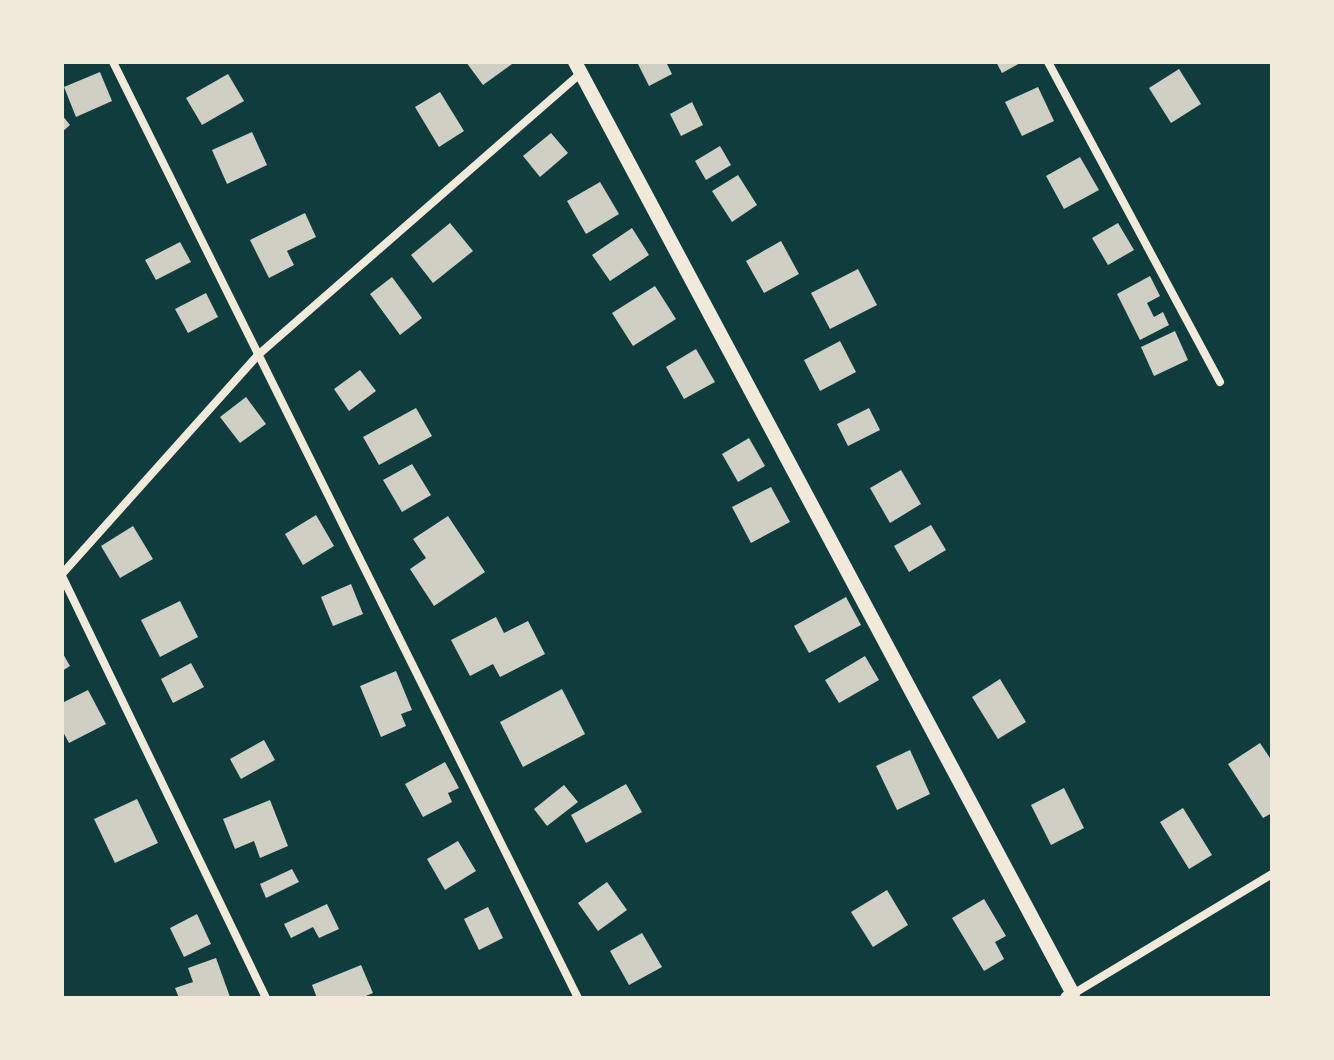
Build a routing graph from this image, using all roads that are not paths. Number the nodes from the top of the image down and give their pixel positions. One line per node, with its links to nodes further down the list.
1 (113, 62): 4 (street)
2 (1048, 62): 5 (street)
3 (578, 68): 4 (street); 8 (street)
4 (258, 355): 6 (street); 10 (street)
5 (1220, 382)
6 (62, 575): 9 (street)
7 (1272, 874): 8 (street)
8 (1070, 996)
9 (266, 998)
10 (578, 998)

